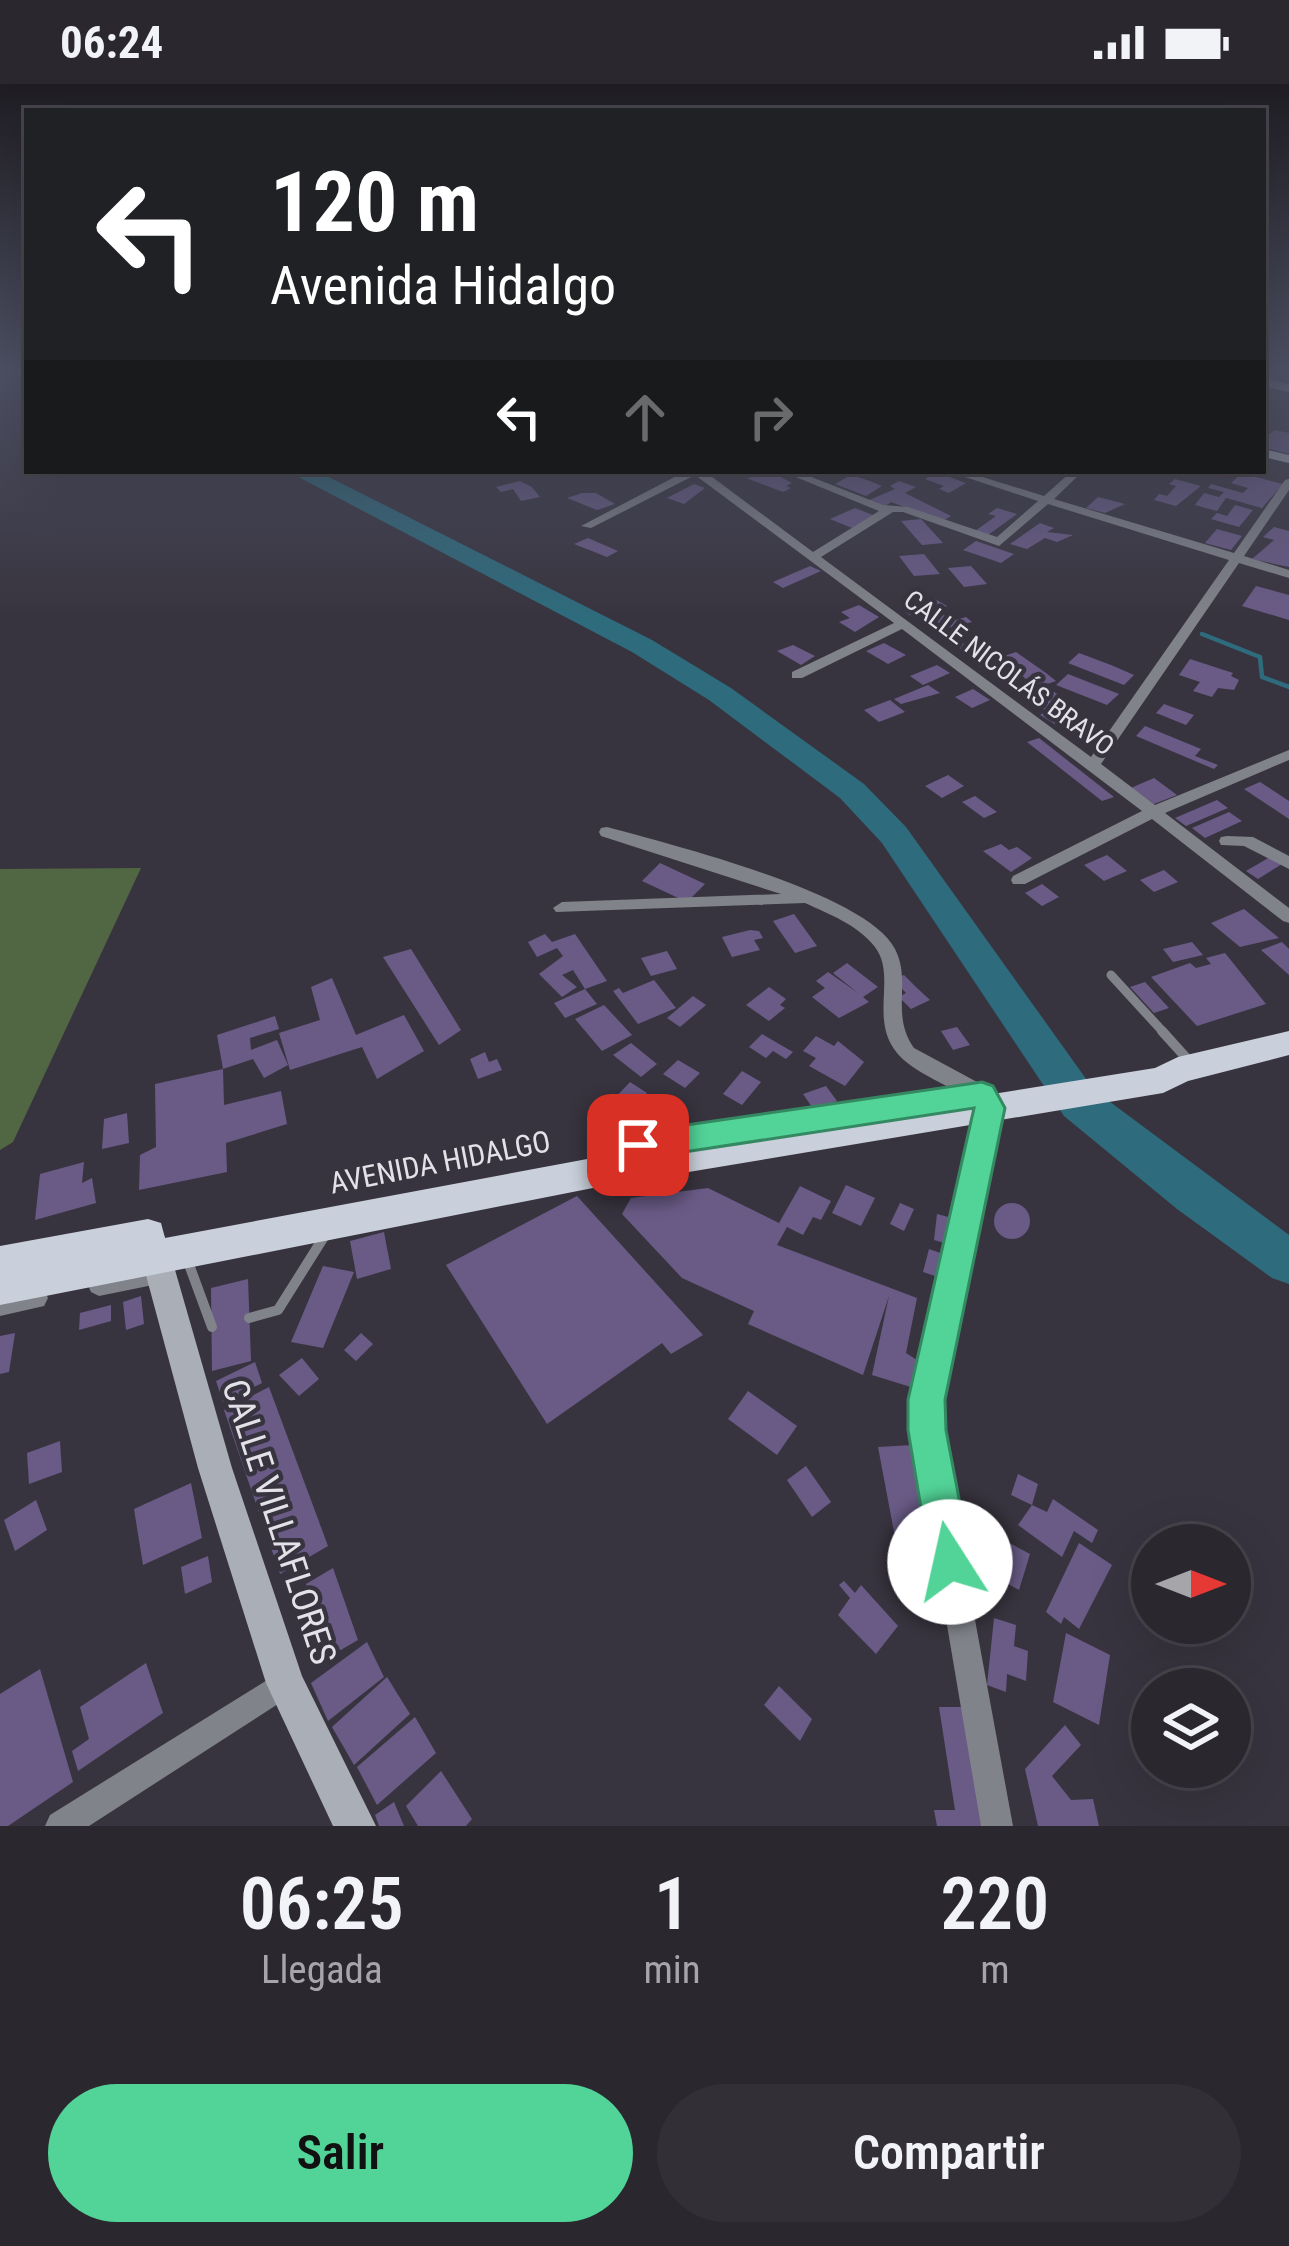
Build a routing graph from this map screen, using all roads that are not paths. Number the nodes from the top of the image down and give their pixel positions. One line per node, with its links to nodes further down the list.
1 (690, 474): 11 (street)
2 (700, 474): 12 (street, CALLE NICOLÁS BRAVO)
3 (794, 474): 9 (street)
4 (961, 474): 7 (street)
5 (1074, 474): 7 (street)
6 (1289, 482): 8 (street)
7 (1043, 500): 9 (street); 13 (street)
8 (1273, 506): 10 (street); 13 (street)
9 (890, 509): 12 (street)
10 (1289, 510)
11 (587, 526)
12 (813, 557): 15 (street, CALLE NICOLÁS BRAVO)
13 (1236, 558): 14 (street); 18 (street)
14 (1289, 574)
15 (903, 624): 16 (street); 18 (street, CALLE NICOLÁS BRAVO)
16 (797, 675)
17 (1289, 755): 19 (street)
18 (1094, 765): 19 (street, CALLE NICOLÁS BRAVO)
19 (1153, 812): 23 (street); 26 (street, CALLE NICOLÁS BRAVO)
20 (607, 832): 24 (street)
21 (1227, 841): 22 (street)
22 (1289, 863)
23 (1019, 880)
24 (810, 899): 25 (street); 30 (street)
25 (562, 908)
26 (1289, 916)
27 (1111, 975): 29 (lane)
28 (1289, 1043): 29 (main road, AVENIDA HIDALGO)
29 (1172, 1071): 30 (main road, AVENIDA HIDALGO)
30 (1002, 1099): 31 (main road, AVENIDA HIDALGO); 41 (street)
31 (332, 1213): 32 (main road, AVENIDA HIDALGO); 36 (lane)
32 (168, 1248): 33 (main road, AVENIDA HIDALGO); 34 (main road, AVENIDA HIDALGO); 35 (street); 37 (lane); 38 (street, CALLE VILLAFLORES)
33 (0, 1263)
34 (0, 1287)
35 (0, 1305)
36 (249, 1318)
37 (212, 1327)
38 (285, 1683): 39 (street); 40 (street, CALLE VILLAFLORES)
39 (61, 1826)
40 (355, 1826)
41 (997, 1826)

